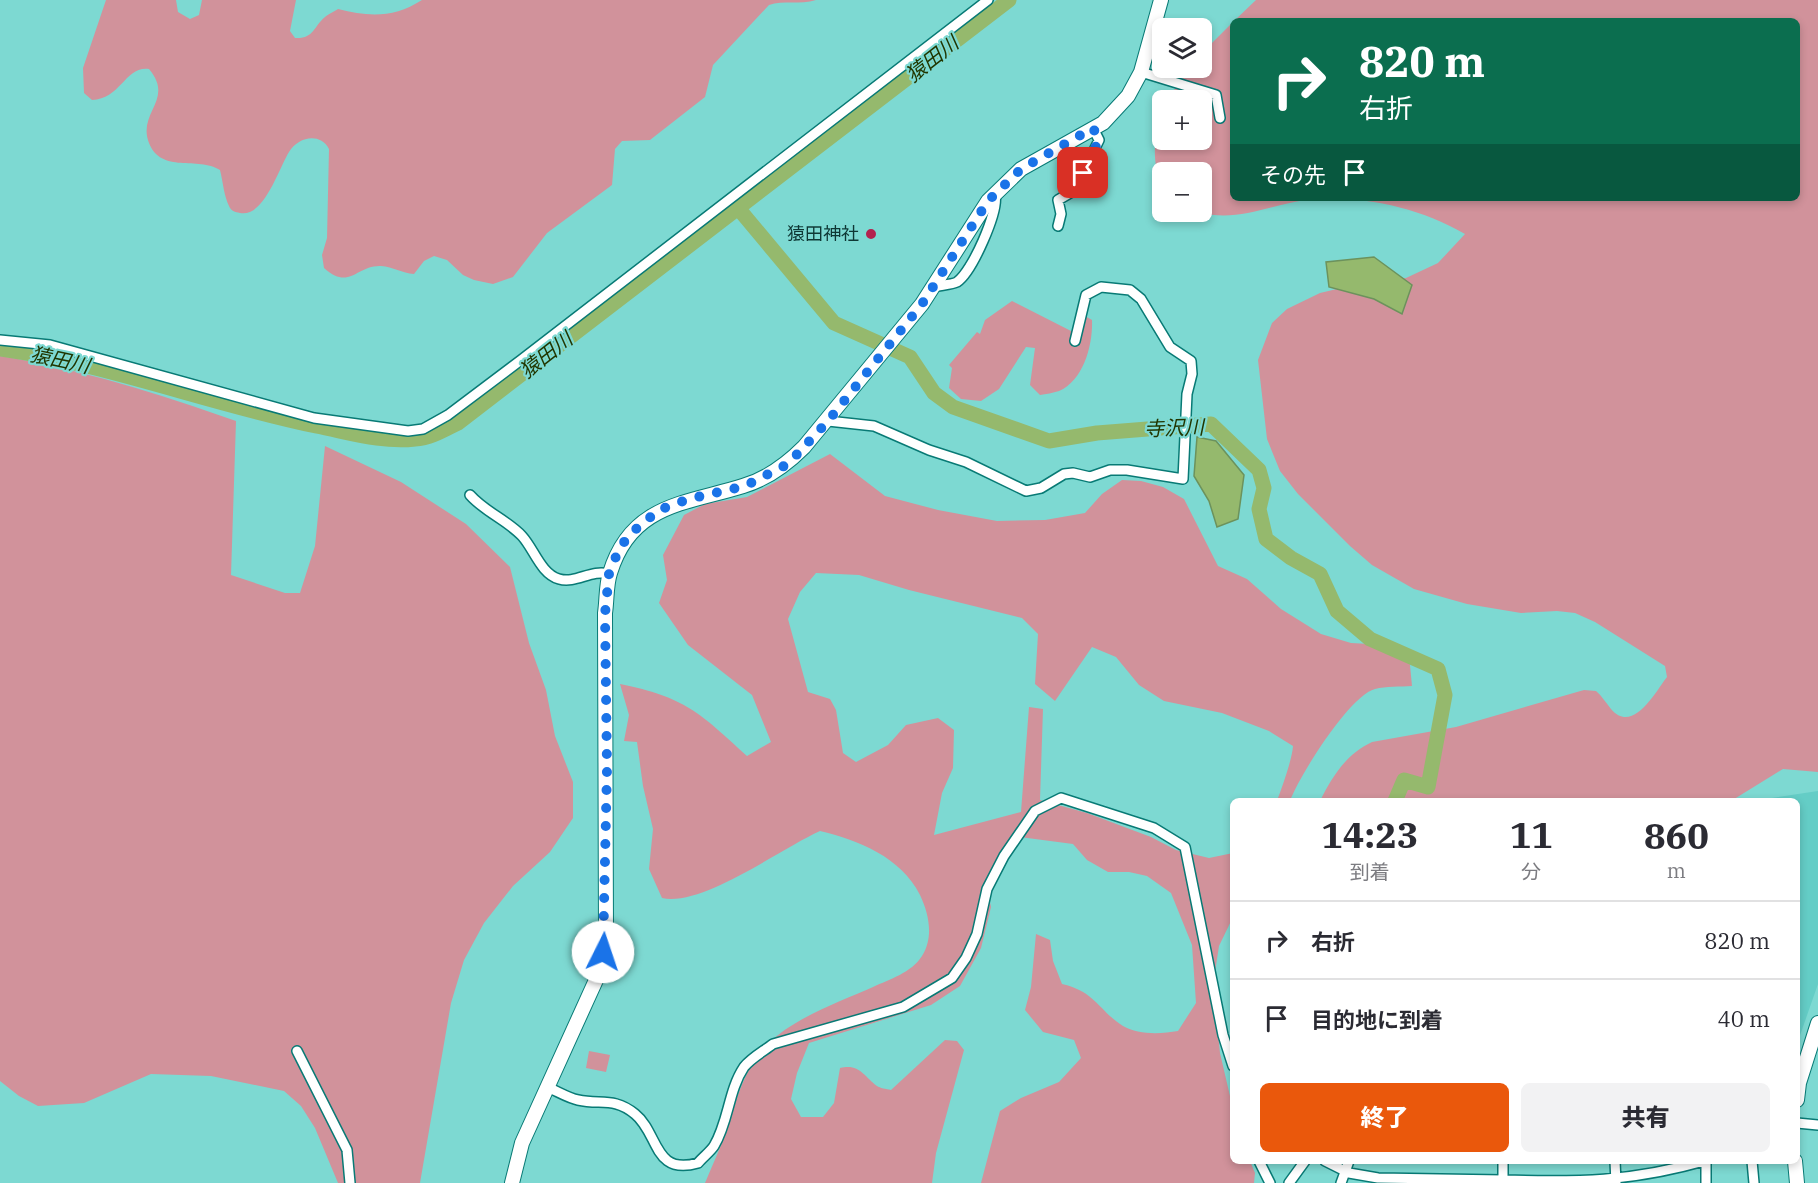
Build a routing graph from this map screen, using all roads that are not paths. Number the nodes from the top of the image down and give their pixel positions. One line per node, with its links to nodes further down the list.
1 (988, 0): 9 (street)
2 (1161, 0): 3 (street)
3 (1141, 72): 4 (street); 5 (street)
4 (1220, 118)
5 (1093, 128): 6 (street); 7 (street)
6 (995, 195): 8 (street); 8 (street)
7 (1058, 226)
8 (933, 287): 11 (street)
9 (0, 340)
10 (1075, 341): 11 (street)
11 (828, 421): 13 (street)
12 (470, 495): 13 (street)
13 (609, 574): 18 (street)
14 (1818, 1023): 17 (street)
15 (297, 1051): 37 (street)
16 (1230, 1057): 18 (street)
17 (1800, 1080)
18 (547, 1087): 38 (street)
19 (1800, 1123): 20 (street)
20 (1818, 1125)
21 (1260, 1164): 39 (street)
22 (1303, 1164): 40 (street)
23 (1503, 1164): 35 (street)
24 (1615, 1164): 33 (street)
25 (1697, 1164): 30 (street)
26 (1705, 1164): 43 (street)
27 (1752, 1164): 44 (street)
28 (1795, 1164): 45 (street)
29 (1347, 1166): 31 (street); 41 (street)
30 (1660, 1178): 33 (street)
31 (1377, 1181): 32 (street)
32 (1417, 1181): 34 (street)
33 (1616, 1181): 42 (street)
34 (1458, 1182): 35 (street)
35 (1503, 1182): 36 (street)
36 (1539, 1182): 42 (street)
37 (350, 1183)
38 (512, 1183)
39 (1270, 1183)
40 (1289, 1183)
41 (1341, 1183)
42 (1576, 1183)
43 (1706, 1183)
44 (1754, 1183)
45 (1797, 1183)

